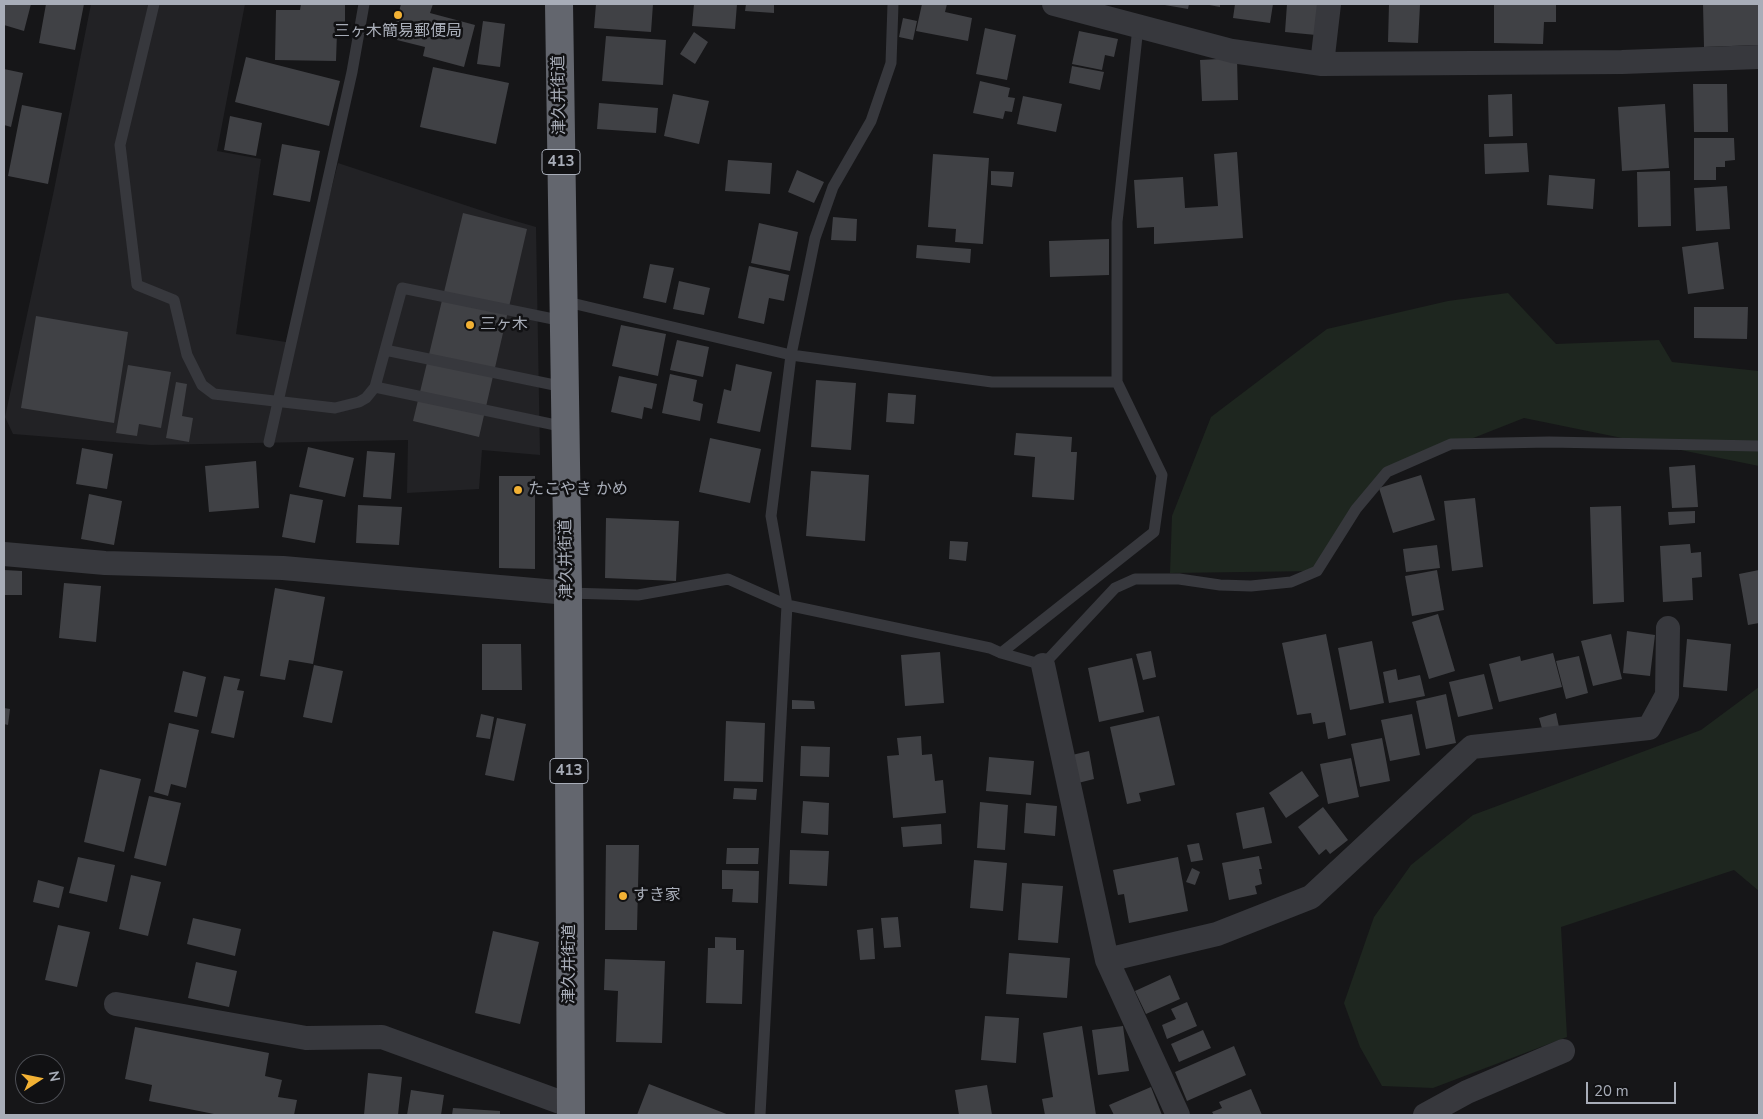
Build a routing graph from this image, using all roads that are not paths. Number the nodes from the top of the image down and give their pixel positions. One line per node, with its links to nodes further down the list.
1 (154, 4): 16 (lane)
2 (364, 4): 16 (lane)
3 (559, 4): 10 (highway, 津久井街道 / 413)
4 (893, 4): 12 (lane)
5 (1054, 4): 7 (street)
6 (1329, 4): 9 (street)
7 (1138, 27): 9 (street); 13 (lane)
8 (1759, 57): 9 (street)
9 (1322, 64)
10 (563, 311): 11 (lane); 12 (lane); 15 (highway, 津久井街道 / 413)
11 (385, 350): 14 (lane); 15 (lane)
12 (791, 355): 13 (lane); 22 (lane)
13 (1117, 382): 24 (lane)
14 (375, 387): 16 (lane); 17 (lane)
15 (564, 387): 17 (highway, 津久井街道 / 413)
16 (278, 402): 18 (lane)
17 (565, 427): 21 (highway, 津久井街道 / 413)
18 (269, 442)
19 (1759, 446): 25 (lane)
20 (4, 554): 21 (street)
21 (568, 592): 22 (lane); 29 (highway, 津久井街道 / 413)
22 (787, 606): 24 (lane); 30 (lane)
23 (1668, 628): 26 (street)
24 (1001, 653): 25 (lane)
25 (1043, 665): 26 (street)
26 (1107, 960): 31 (street)
27 (116, 1004): 29 (street)
28 (1563, 1051): 32 (street)
29 (571, 1110)
30 (760, 1115)
31 (1178, 1115)
32 (1425, 1115)

